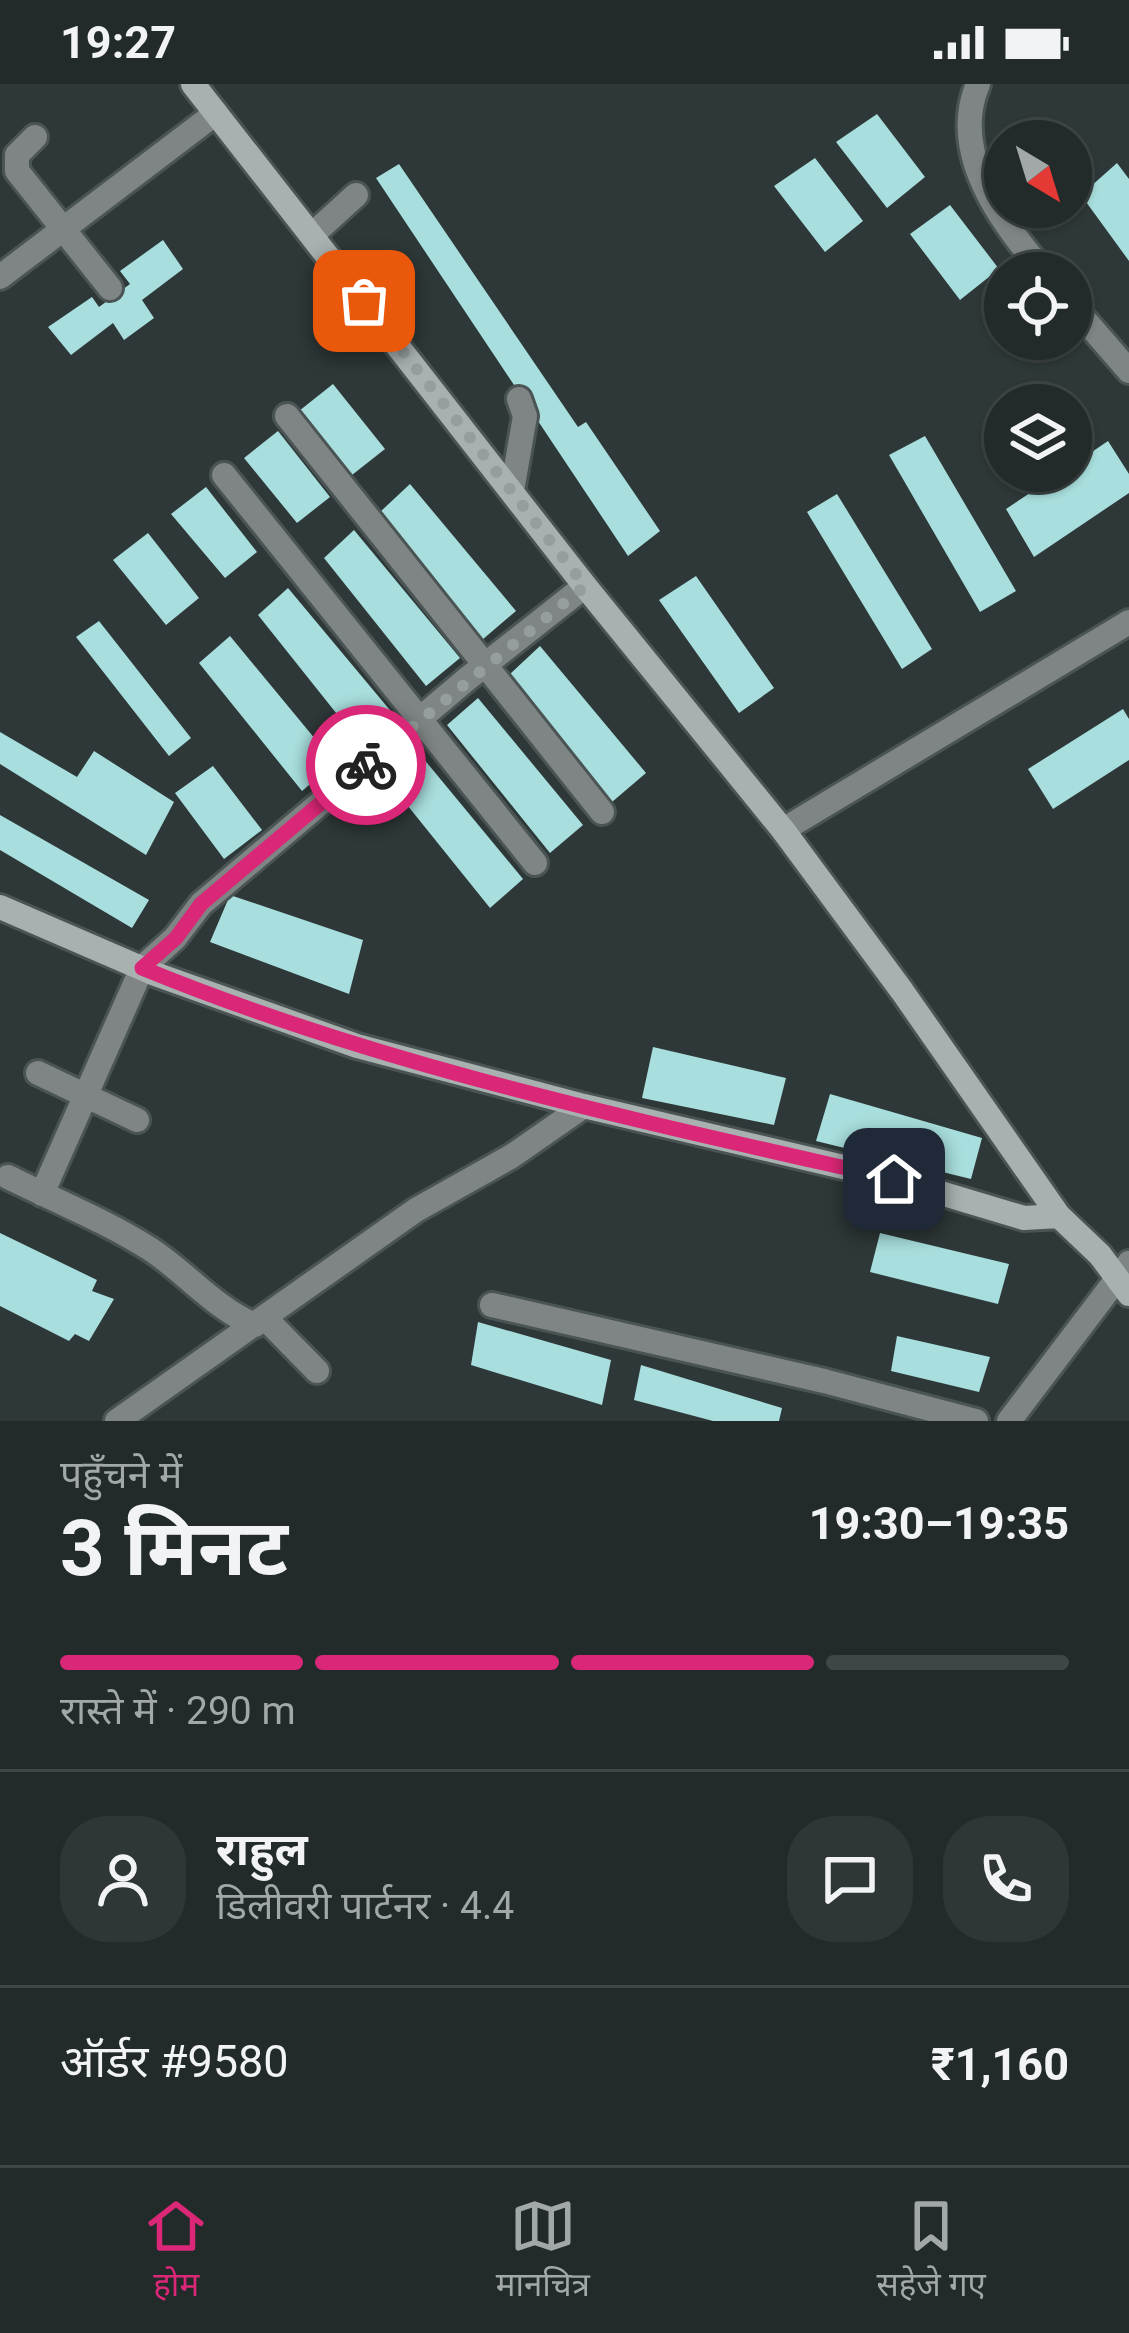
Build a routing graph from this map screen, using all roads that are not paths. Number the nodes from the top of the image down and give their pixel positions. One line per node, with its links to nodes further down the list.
1 (193, 84): 3 (street)
2 (978, 84): 8 (street)
3 (216, 113): 6 (street); 7 (street)
4 (35, 137): 6 (street)
5 (356, 195): 7 (street)
6 (63, 230): 9 (street); 10 (street)
7 (312, 236): 16 (street)
8 (1029, 252)
9 (0, 277)
10 (110, 288)
11 (1092, 328): 12 (street)
12 (1129, 371)
13 (518, 399): 16 (street)
14 (287, 416): 19 (street)
15 (224, 475): 20 (street)
16 (512, 491): 17 (street)
17 (585, 586): 19 (street); 22 (street)
18 (1129, 622): 22 (street)
19 (486, 665): 20 (street); 21 (street)
20 (420, 719): 23 (street); 25 (street)
21 (602, 812)
22 (782, 830): 32 (street)
23 (535, 863)
24 (0, 907): 25 (street)
25 (142, 968): 27 (street); 28 (street)
26 (38, 1073): 27 (street)
27 (85, 1095): 29 (street); 31 (street)
28 (584, 1106): 32 (street); 35 (street)
29 (136, 1120)
30 (8, 1177): 31 (street)
31 (41, 1194): 35 (street)
32 (1059, 1216): 33 (street)
33 (1125, 1279): 39 (street)
34 (492, 1305): 38 (street)
35 (260, 1322): 36 (street); 37 (street)
36 (317, 1372)
37 (128, 1419)
38 (976, 1421)
39 (1009, 1421)

